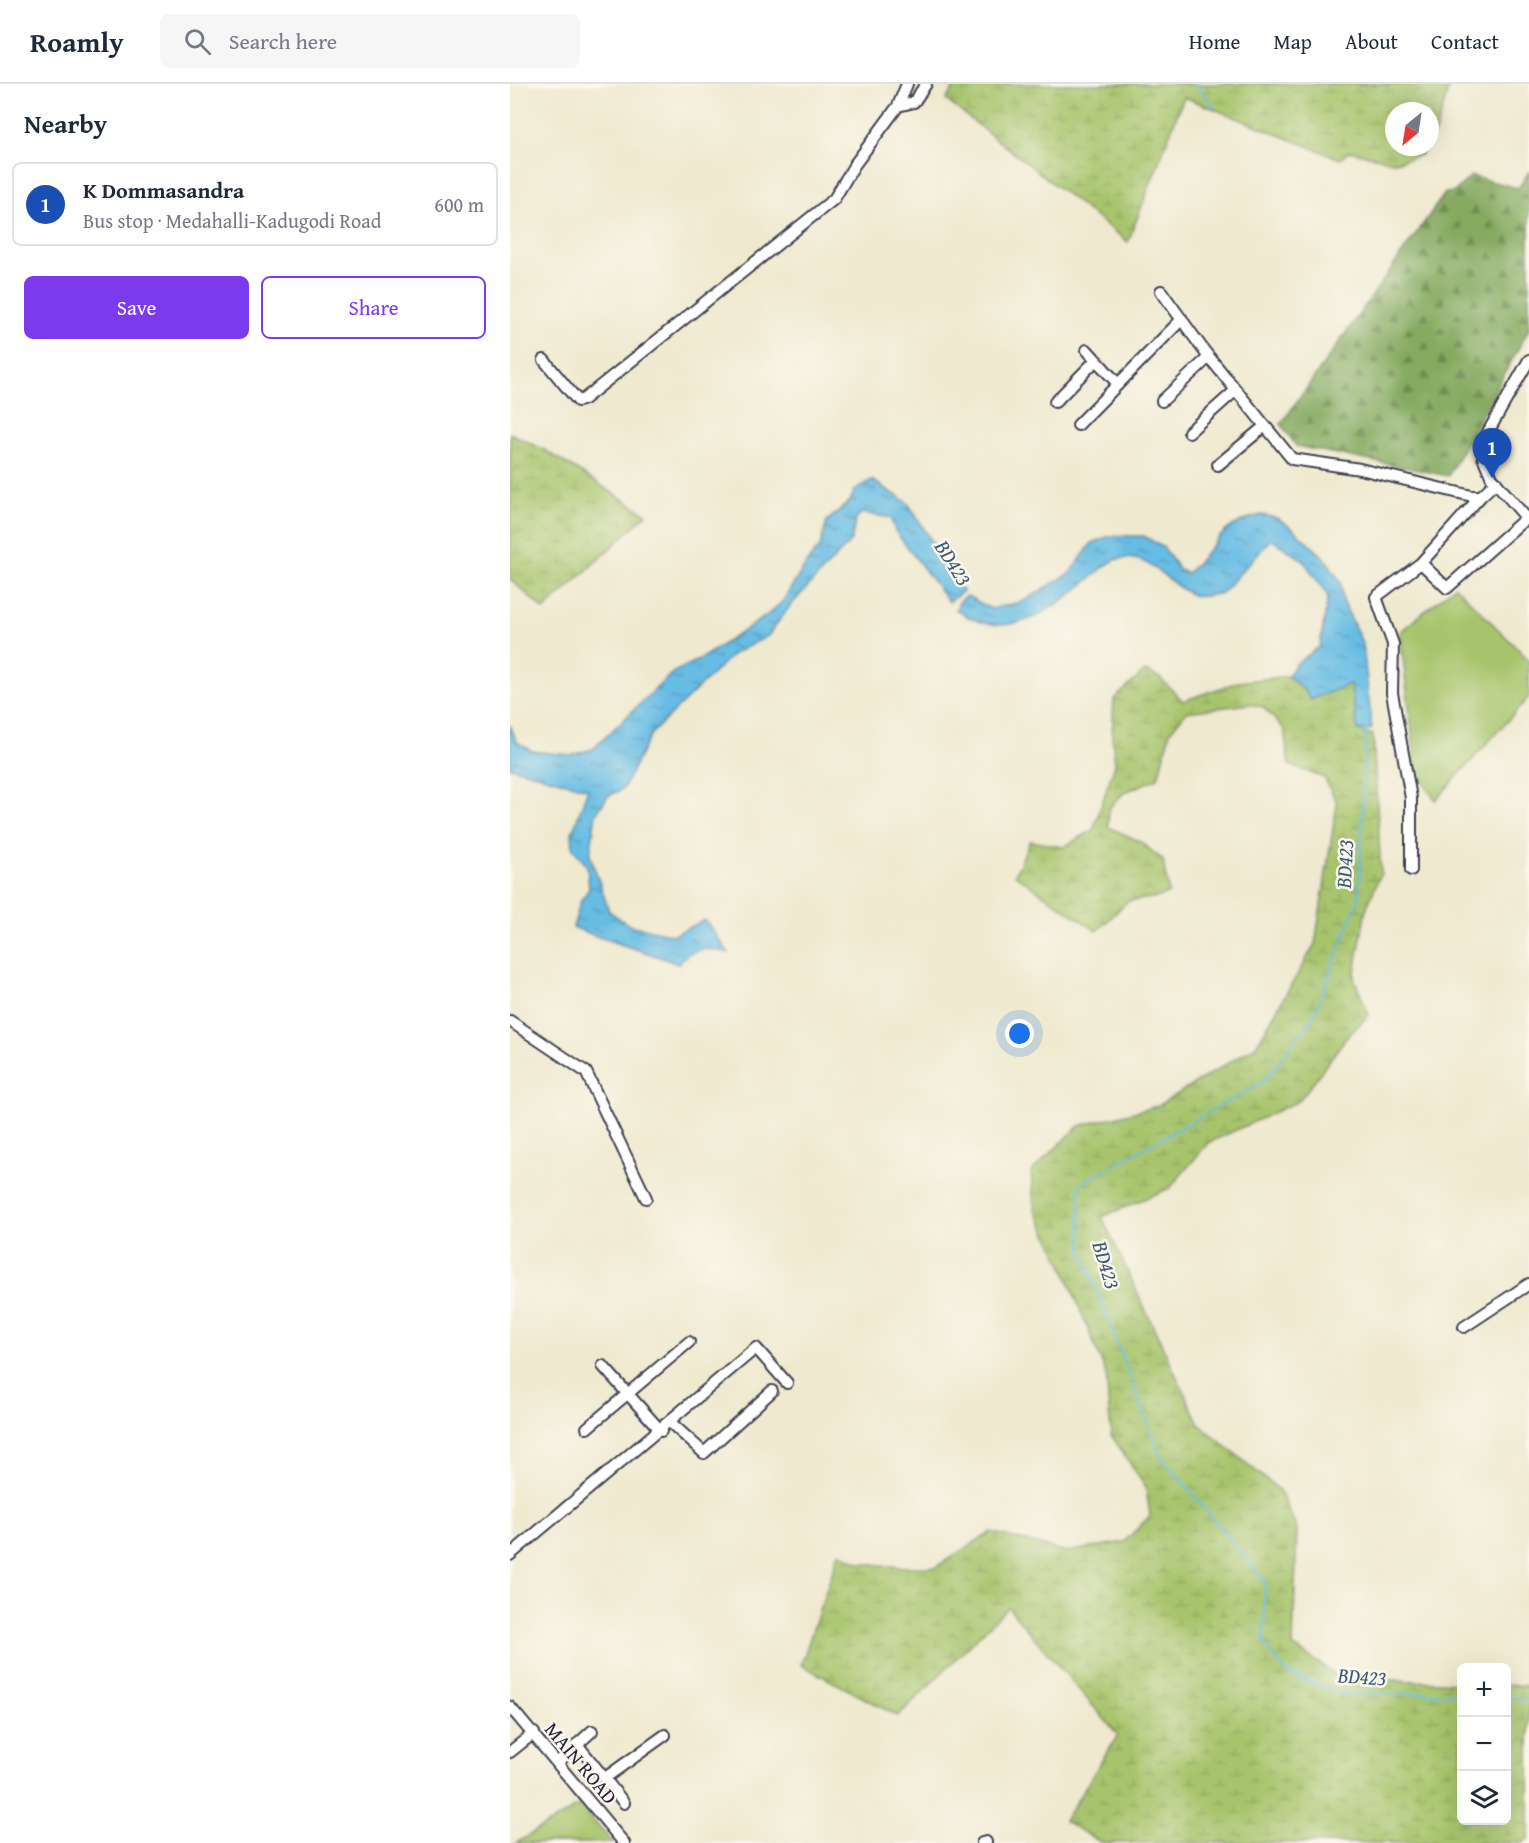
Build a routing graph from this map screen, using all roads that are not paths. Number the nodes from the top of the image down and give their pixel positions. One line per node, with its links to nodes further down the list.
1 (907, 84): 3 (street)
2 (926, 84): 3 (street)
3 (898, 106): 8 (street)
4 (1161, 291): 5 (street)
5 (1182, 319): 7 (street); 11 (street)
6 (1087, 350): 9 (street)
7 (1209, 357): 12 (street); 13 (street)
8 (544, 360)
9 (1096, 360): 11 (street); 14 (street)
10 (1529, 360): 19 (street)
11 (1118, 384): 15 (street)
12 (1236, 390): 16 (street); 17 (street)
13 (1162, 401)
14 (1055, 402)
15 (1078, 425)
16 (1265, 426): 18 (street); 20 (street)
17 (1189, 432)
18 (1218, 465)
19 (1496, 482): 20 (street); 21 (street)
20 (1481, 496): 22 (street)
21 (1528, 520): 22 (street)
22 (1421, 562): 23 (street)
23 (1411, 870)
24 (510, 1021): 25 (street)
25 (646, 1198)
26 (1529, 1284): 27 (street)
27 (1464, 1327)
28 (689, 1342): 32 (street)
29 (603, 1366): 32 (street)
30 (787, 1383): 33 (street)
31 (772, 1391): 33 (street)
32 (628, 1394): 34 (street); 35 (street)
33 (671, 1423): 35 (street)
34 (586, 1428)
35 (661, 1431): 36 (street)
36 (510, 1556)
37 (510, 1707): 39 (street, MAIN ROAD)
38 (592, 1731): 41 (street)
39 (534, 1734): 42 (street); 43 (street, MAIN ROAD)
40 (665, 1735): 44 (street)
41 (577, 1744): 43 (street); 44 (street)
42 (510, 1752)
43 (558, 1762): 46 (street, MAIN ROAD)
44 (605, 1778): 45 (street)
45 (624, 1803)
46 (624, 1843)

